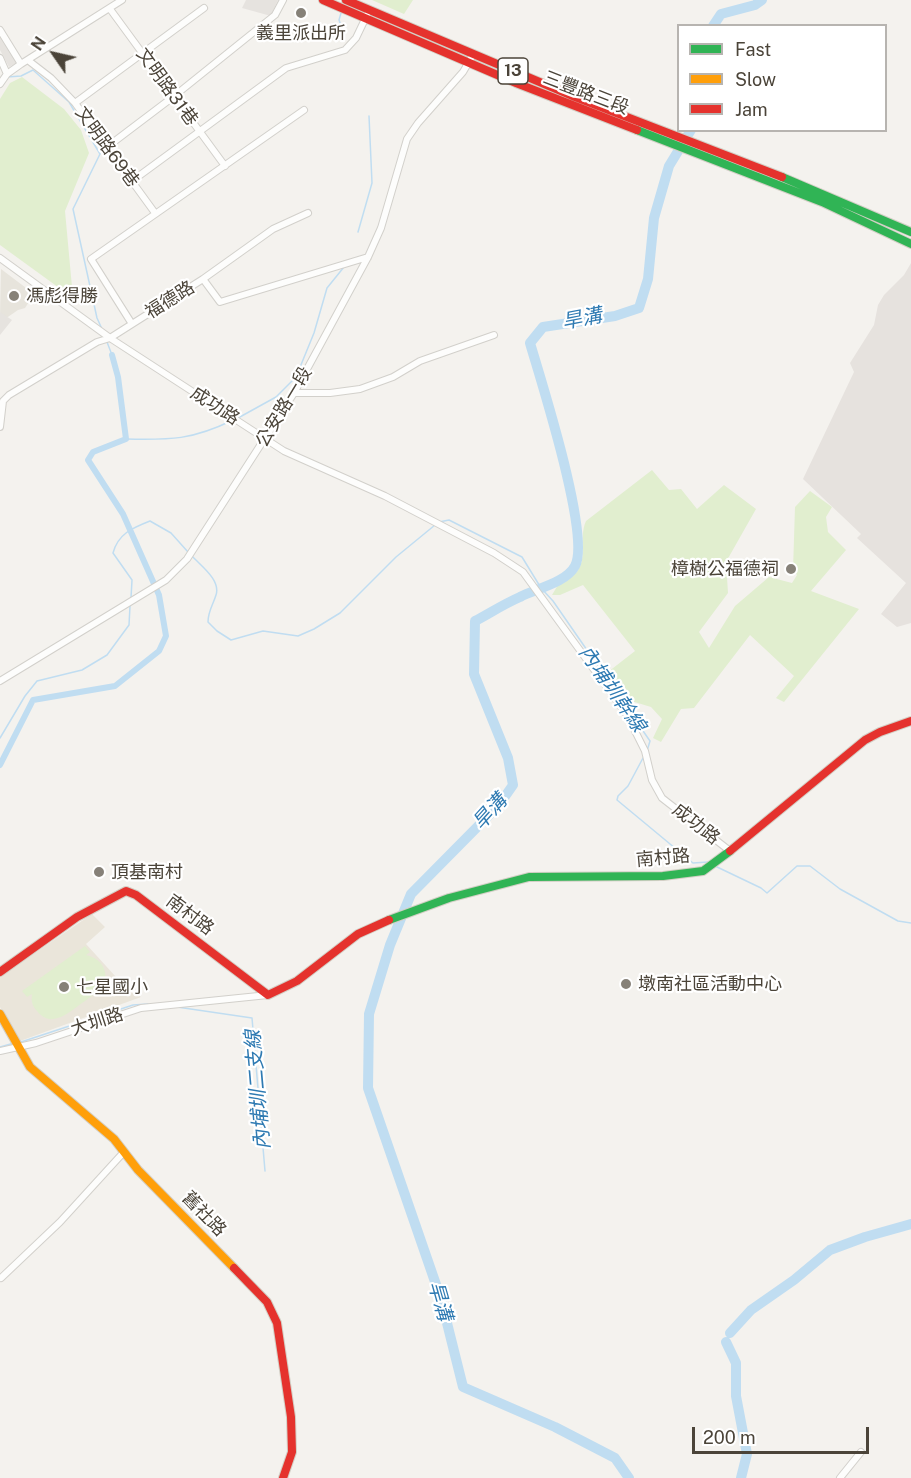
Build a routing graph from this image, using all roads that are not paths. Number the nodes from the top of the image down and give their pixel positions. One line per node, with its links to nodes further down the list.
1 (122, 0): 6 (street)
2 (283, 0): 16 (street)
3 (323, 0): 4 (street, 三豐路三段 / 13)
4 (350, 3): 7 (street, 三豐路三段 / 13)
5 (204, 8): 9 (street)
6 (110, 9): 9 (street, 文明路31巷); 12 (street)
7 (367, 14): 11 (street, 三豐路三段 / 13); 19 (street)
8 (0, 30): 13 (street)
9 (143, 54): 16 (street, 文明路31巷); 17 (street)
10 (0, 58): 14 (street)
11 (471, 59): 21 (street, 三豐路三段 / 13); 28 (street, 公安路一段)
12 (29, 61): 13 (street); 17 (street, 文明路69巷)
13 (21, 64): 14 (street)
14 (7, 74): 15 (street)
15 (0, 84)
16 (173, 97): 19 (street, 文明路31巷); 20 (street)
17 (75, 103): 20 (street, 文明路69巷)
18 (304, 110): 22 (street)
19 (200, 132): 22 (street, 文明路31巷); 23 (street)
20 (106, 147): 23 (street, 文明路69巷)
21 (695, 147): 26 (street, 13); 27 (street, 13)
22 (225, 166): 24 (street)
23 (132, 181): 24 (street, 文明路69巷)
24 (155, 213): 31 (street)
25 (308, 213): 30 (street)
26 (911, 232)
27 (911, 244)
28 (368, 257): 30 (street, 福德路); 34 (street, 公安路一段)
29 (0, 258): 33 (street, 成功路)
30 (202, 279): 31 (street, 福德路)
31 (132, 324): 33 (street, 福德路)
32 (494, 335): 34 (street)
33 (110, 338): 35 (street, 福德路); 36 (street, 成功路)
34 (294, 393): 36 (street, 公安路一段)
35 (0, 427)
36 (265, 439): 37 (street, 公安路一段); 39 (street, 成功路)
37 (0, 681)
38 (911, 721): 39 (street, 南村路)
39 (730, 851): 41 (street, 南村路)
40 (0, 972): 41 (street, 南村路)
41 (268, 994): 43 (street, 大圳路)
42 (0, 1014): 43 (street, 舊社路)
43 (19, 1048): 44 (street, 大圳路); 45 (street, 舊社路)
44 (0, 1051)
45 (123, 1153): 46 (street); 48 (street, 舊社路)
46 (1, 1278)
47 (861, 1452): 49 (street)
48 (282, 1478)
49 (840, 1478)

